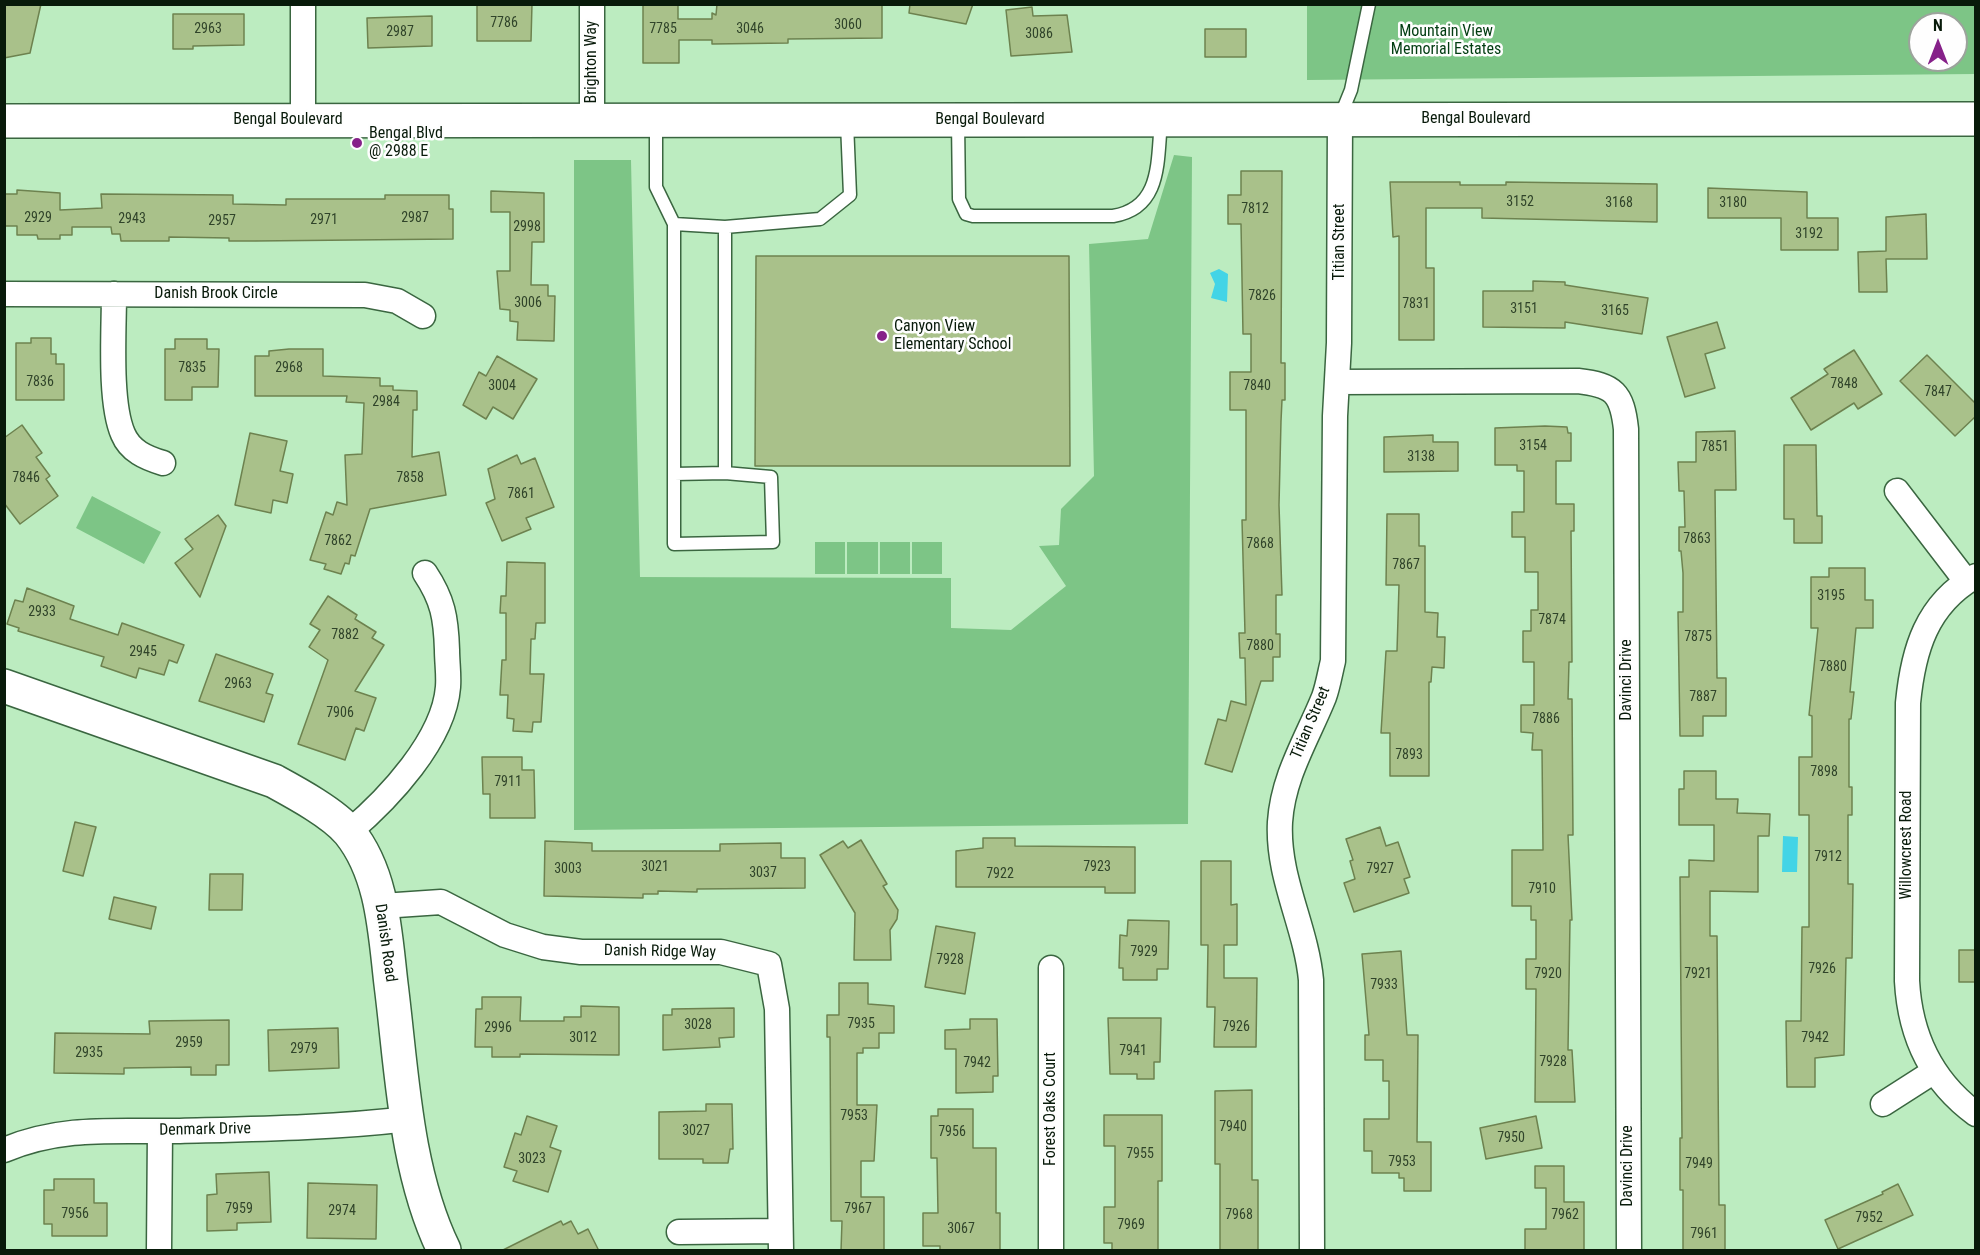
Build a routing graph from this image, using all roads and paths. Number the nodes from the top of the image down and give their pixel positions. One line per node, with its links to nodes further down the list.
1 (303, 4): 9 (street)
2 (592, 4): 6 (street, Brighton Way)
3 (1369, 4): 4 (lane)
4 (1340, 118): 5 (main road, Bengal Boulevard); 8 (main road, Bengal Boulevard); 18 (street, Titian Street)
5 (1976, 118)
6 (592, 119): 9 (main road, Bengal Boulevard); 10 (main road, Bengal Boulevard)
7 (847, 119): 10 (main road, Bengal Boulevard); 11 (main road, Bengal Boulevard); 14 (lane)
8 (1161, 119): 11 (main road, Bengal Boulevard); 11 (lane)
9 (303, 120): 12 (main road, Bengal Boulevard)
10 (656, 120): 13 (lane)
11 (958, 120)
12 (4, 121)
13 (674, 224): 14 (lane); 21 (lane)
14 (724, 227): 20 (lane)
15 (4, 294): 16 (street, Danish Brook Circle)
16 (114, 294): 17 (street, Danish Brook Circle); 19 (street)
17 (423, 316)
18 (1337, 382): 40 (street, Titian Street); 41 (street, Davinci Drive)
19 (163, 463)
20 (725, 473): 21 (lane); 21 (lane)
21 (674, 474)
22 (1897, 491): 24 (street)
23 (425, 573): 26 (street)
24 (1971, 578): 29 (street, Willowcrest Road)
25 (4, 686): 26 (main road, Danish Road)
26 (349, 832): 27 (main road, Danish Road)
27 (382, 906): 32 (main road, Danish Road); 36 (street, Danish Ridge Way)
28 (1051, 968): 39 (street, Forest Oaks Court)
29 (1933, 1072): 30 (street); 31 (street, Willowcrest Road)
30 (1883, 1104)
31 (1976, 1114)
32 (408, 1119): 33 (street, Denmark Drive); 38 (main road, Danish Road)
33 (160, 1131): 34 (street, Denmark Drive); 37 (street)
34 (4, 1150)
35 (680, 1232): 36 (street)
36 (780, 1241)
37 (159, 1251)
38 (444, 1251)
39 (1051, 1251)
40 (1312, 1251)
41 (1629, 1251)

